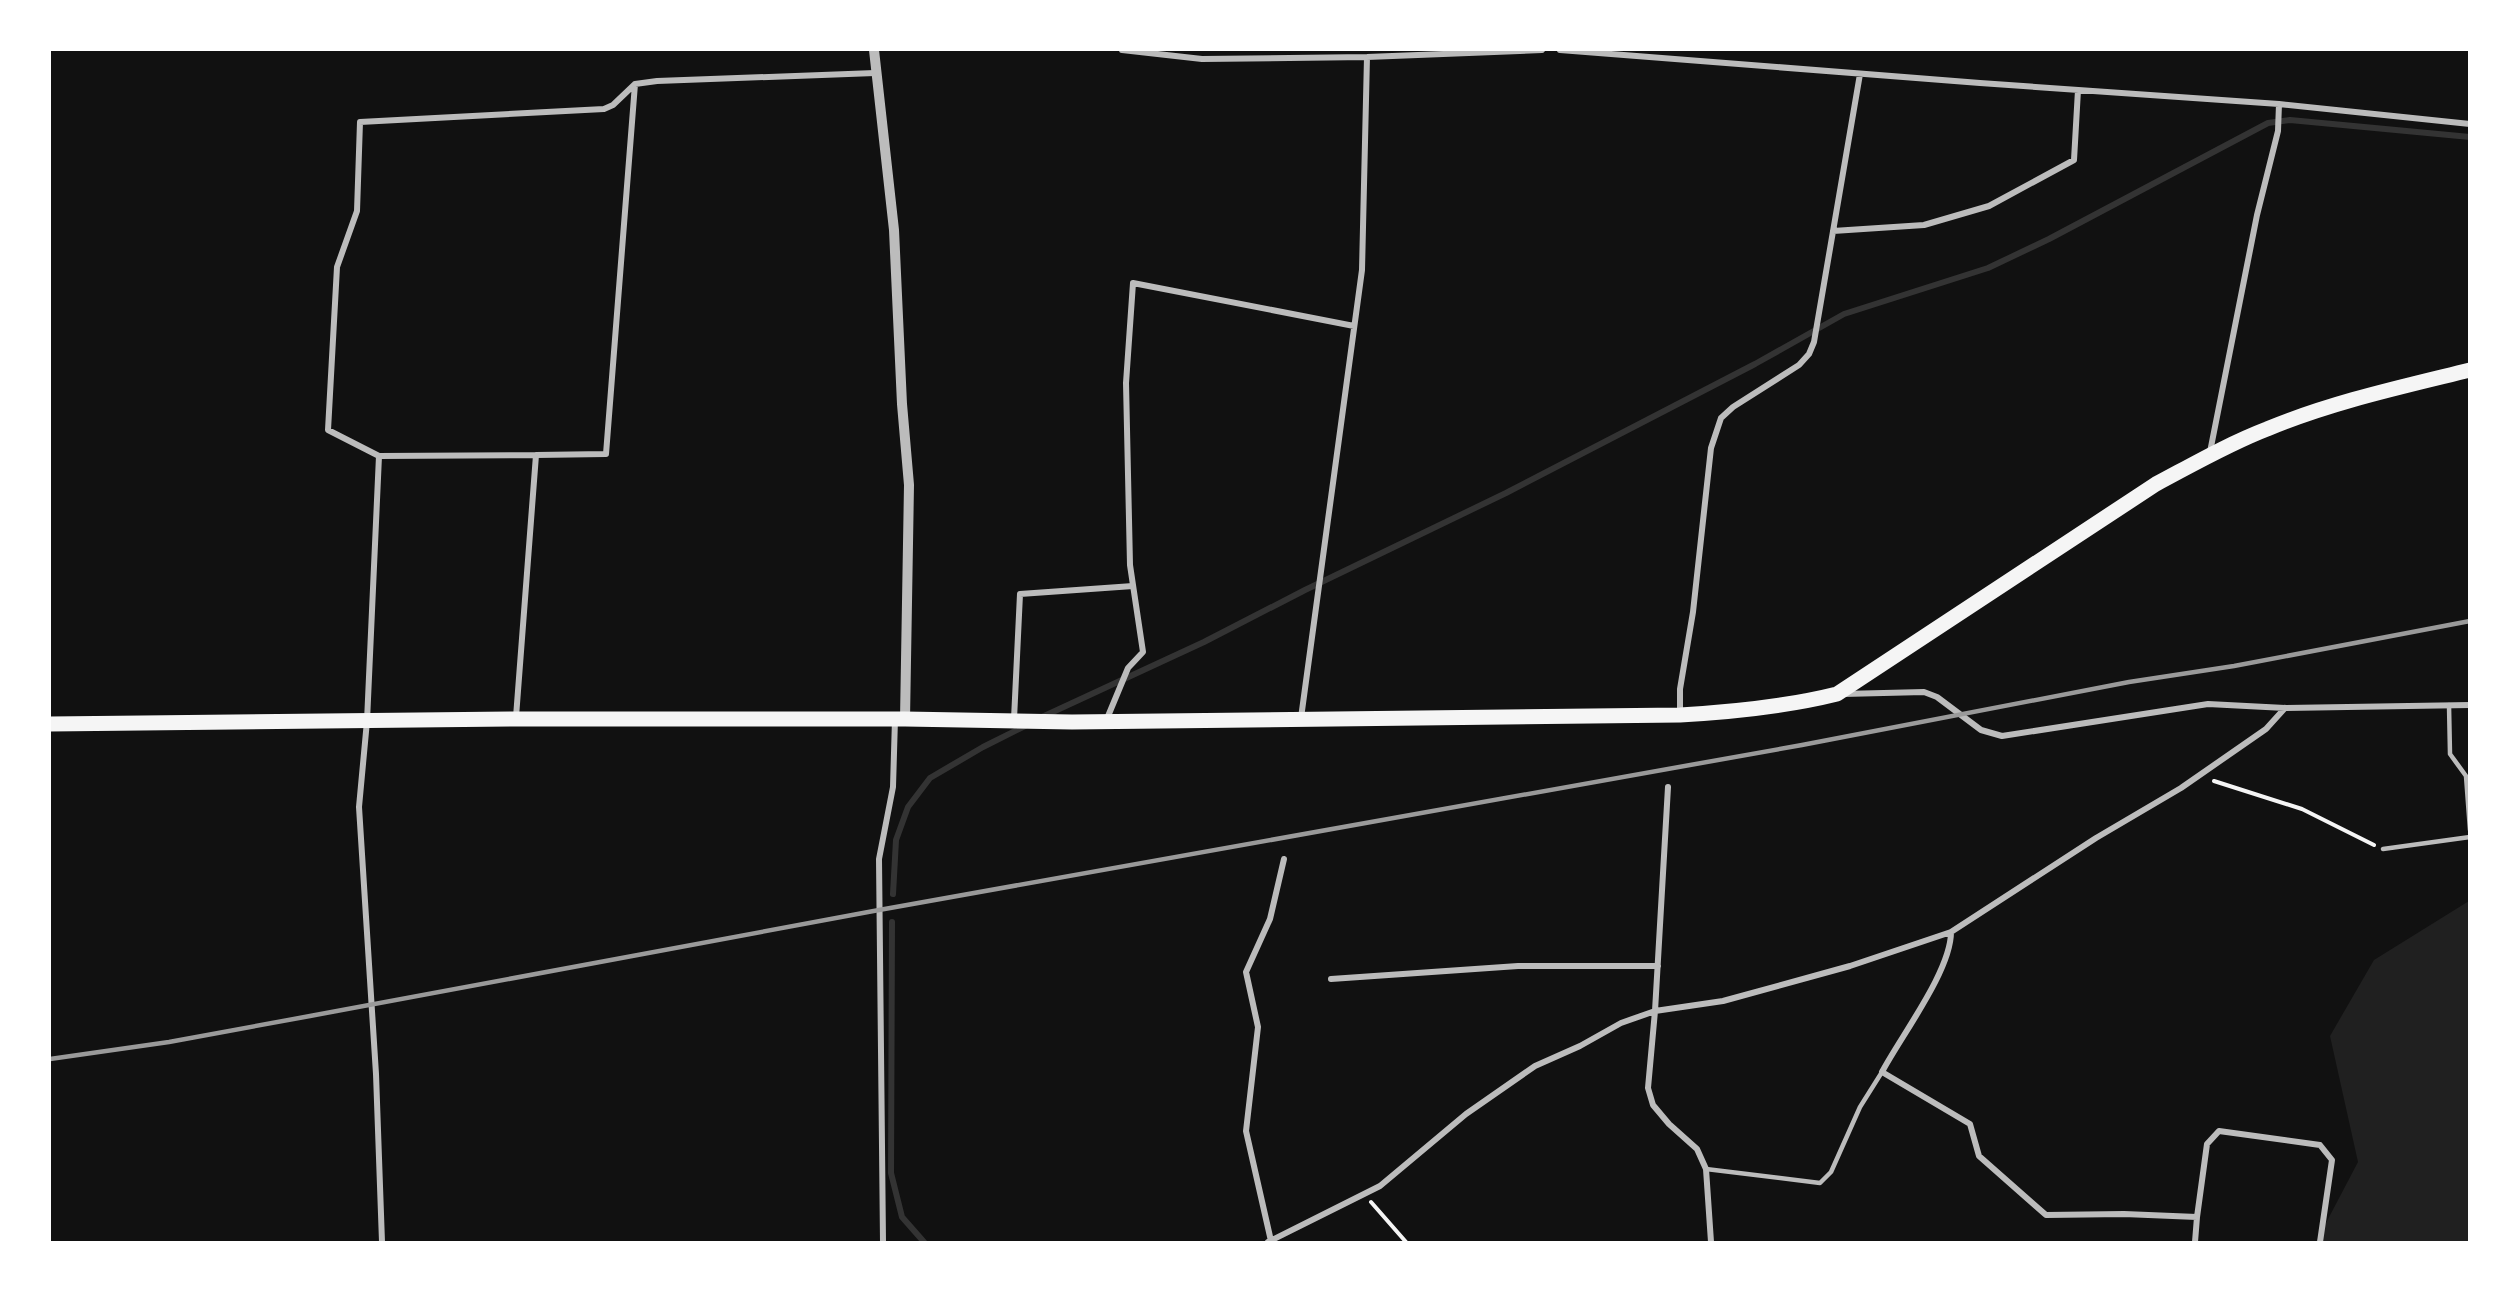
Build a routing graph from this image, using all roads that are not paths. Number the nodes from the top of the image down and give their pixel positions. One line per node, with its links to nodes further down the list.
1 (874, 50): 6 (street)
2 (1122, 50): 5 (street)
3 (1542, 50): 5 (street)
4 (1560, 50): 7 (street)
5 (1367, 57): 13 (street)
6 (875, 73): 8 (street); 25 (street)
7 (1860, 74): 9 (street); 12 (street)
8 (635, 84): 15 (street); 17 (street)
9 (2078, 90): 10 (street); 12 (street)
10 (2279, 104): 11 (street); 16 (street)
11 (2469, 124)
12 (1833, 231): 23 (street)
13 (1354, 326): 18 (street); 26 (street)
14 (2469, 370): 16 (highway)
15 (536, 455): 17 (street); 24 (street)
16 (2209, 455): 19 (highway)
17 (379, 456): 27 (street)
18 (1133, 586): 28 (street); 29 (street)
19 (1837, 694): 22 (street); 23 (highway)
20 (2449, 705): 21 (street); 22 (street); 32 (lane)
21 (2469, 705)
22 (2285, 708): 36 (street)
23 (1680, 715): 26 (highway)
24 (516, 719): 25 (highway); 27 (highway)
25 (900, 719): 28 (highway); 44 (street)
26 (1300, 720): 29 (highway)
27 (367, 722): 30 (highway); 43 (street)
28 (1014, 722): 29 (highway)
29 (1106, 722)
30 (50, 724)
31 (1668, 787): 37 (street)
32 (2469, 830)
33 (2469, 837): 34 (lane)
34 (2383, 849)
35 (1284, 860): 45 (street)
36 (1951, 932): 39 (street); 40 (street)
37 (1658, 966): 38 (street); 39 (street)
38 (1331, 979)
39 (1655, 1011): 41 (street); 45 (street)
40 (1882, 1072): 41 (lane); 42 (street)
41 (1706, 1169): 46 (street)
42 (2197, 1217): 47 (street); 48 (street)
43 (382, 1242)
44 (883, 1242)
45 (1269, 1242)
46 (1712, 1242)
47 (2195, 1242)
48 (2320, 1242)

